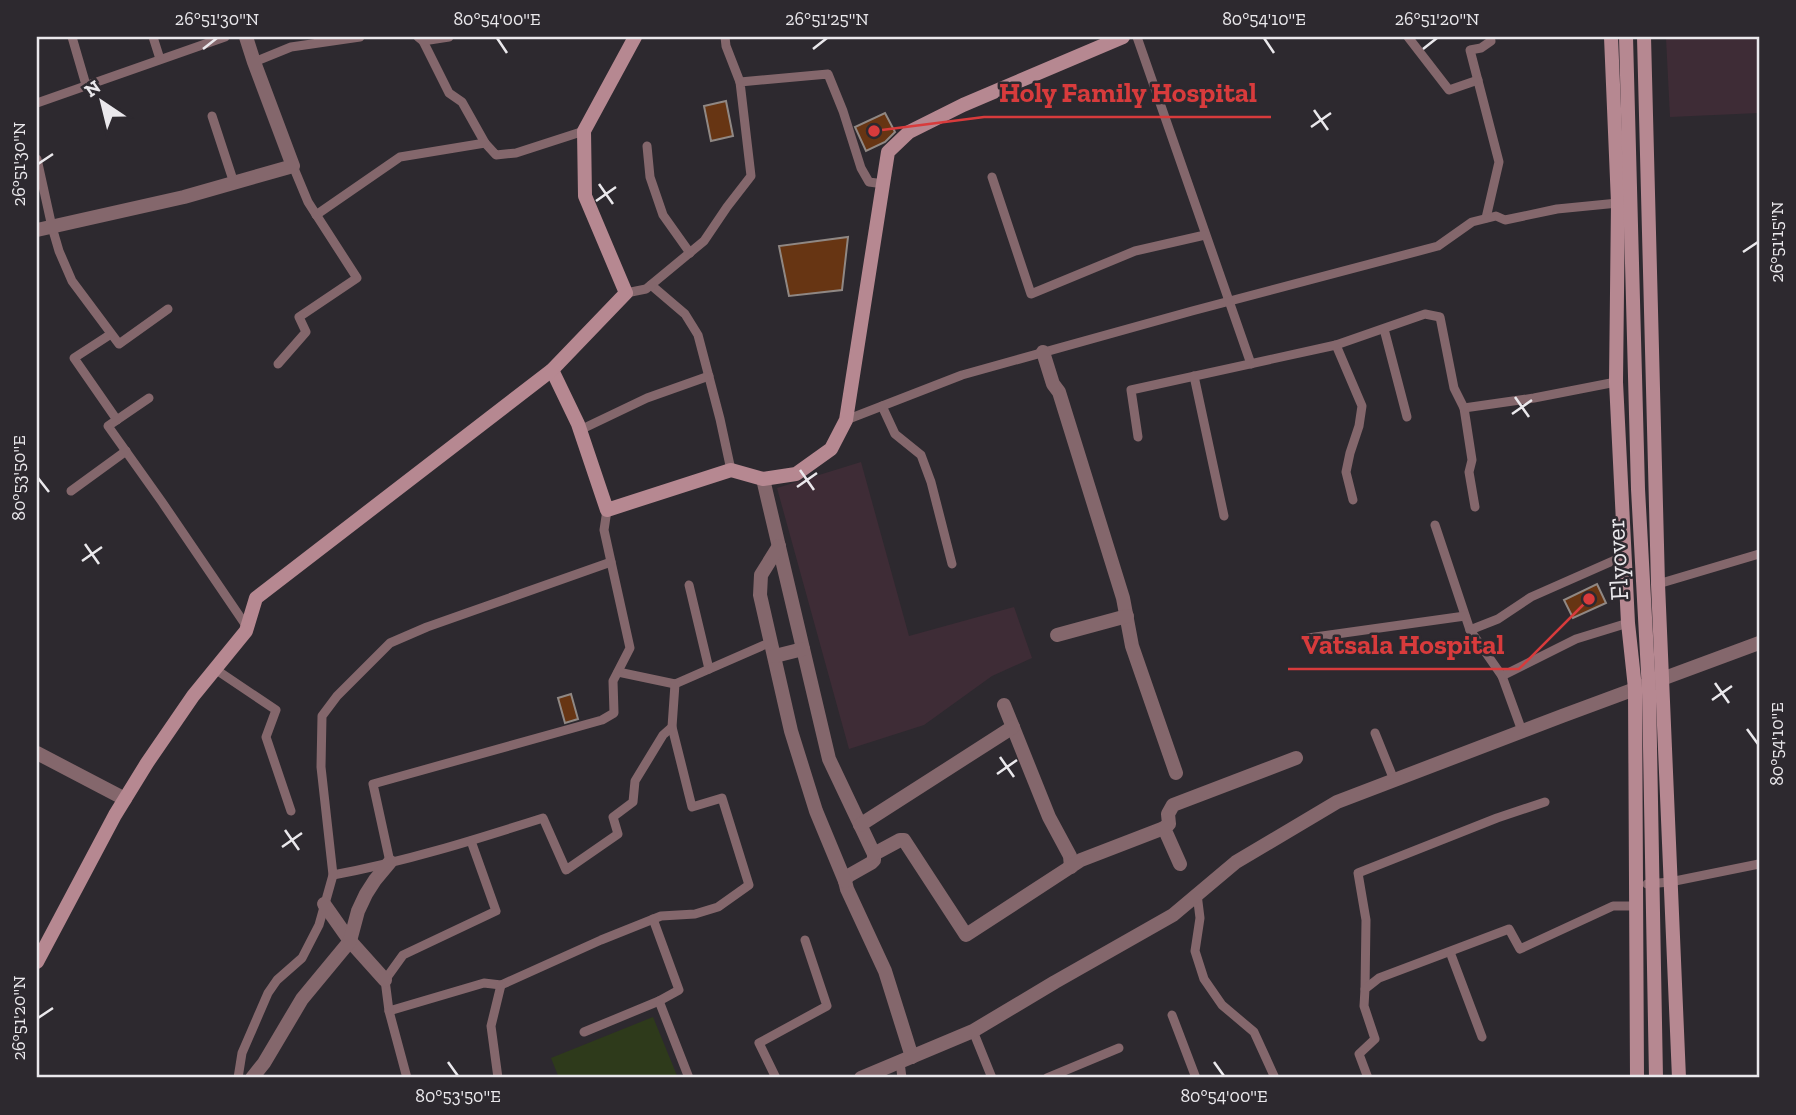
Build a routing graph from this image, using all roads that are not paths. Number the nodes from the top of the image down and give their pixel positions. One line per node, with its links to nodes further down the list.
1 (72, 37): 22 (lane)
2 (153, 37): 18 (lane)
3 (225, 37): 18 (lane)
4 (246, 37): 19 (street)
5 (360, 37): 16 (lane)
6 (449, 37): 17 (lane)
7 (635, 37): 25 (main road)
8 (725, 37): 21 (lane)
9 (1123, 37): 32 (main road)
10 (1137, 37): 38 (lane)
11 (1408, 37): 20 (lane)
12 (1490, 37): 20 (lane)
13 (1611, 37): 33 (main road)
14 (1626, 37): 153 (main road, Flyover, bridge)
15 (1644, 37): 76 (main road)
16 (328, 39): 19 (lane)
17 (421, 39): 26 (lane)
18 (160, 59): 22 (lane)
19 (254, 62): 29 (street)
20 (1478, 80): 35 (lane)
21 (740, 82): 32 (lane); 39 (lane)
22 (86, 85): 23 (lane)
23 (37, 103)
24 (212, 116): 31 (lane)
25 (584, 131): 26 (lane); 41 (main road)
26 (485, 143): 34 (lane)
27 (648, 146): 39 (lane)
28 (37, 159): 36 (lane)
29 (293, 166): 31 (street); 34 (lane)
30 (992, 177): 38 (lane)
31 (234, 183): 36 (street)
32 (884, 184): 58 (main road)
33 (1618, 203): 35 (lane); 53 (main road)
34 (316, 215): 48 (lane)
35 (1486, 218): 42 (lane)
36 (52, 227): 37 (street); 45 (lane)
37 (37, 230)
38 (1205, 235): 42 (lane)
39 (690, 253): 40 (lane)
40 (651, 285): 41 (lane); 51 (lane)
41 (626, 293): 50 (main road)
42 (1228, 302): 47 (lane); 49 (lane)
43 (168, 309): 45 (lane)
44 (1384, 329): 46 (lane); 56 (lane); 57 (lane)
45 (111, 334): 59 (lane)
46 (1336, 345): 49 (lane); 66 (lane)
47 (1043, 352): 55 (lane); 79 (street)
48 (278, 364)
49 (1251, 364): 52 (lane)
50 (552, 370): 60 (main road); 81 (main road)
51 (709, 376): 60 (lane); 63 (lane)
52 (1194, 376): 61 (lane); 69 (lane)
53 (1616, 382): 56 (lane); 73 (main road)
54 (149, 398): 59 (lane)
55 (882, 406): 58 (lane); 75 (lane)
56 (1464, 408): 67 (lane)
57 (1407, 418)
58 (846, 419): 64 (main road)
59 (117, 420): 62 (lane)
60 (580, 430): 68 (main road)
61 (1138, 437)
62 (126, 451): 65 (lane); 81 (lane)
63 (731, 471): 64 (main road); 68 (main road)
64 (763, 479): 71 (street)
65 (71, 491)
66 (1353, 500)
67 (1475, 507)
68 (607, 510): 74 (lane)
69 (1224, 516)
70 (1435, 525): 78 (lane)
71 (779, 546): 87 (street); 88 (street)
72 (1759, 554): 76 (lane)
73 (1624, 556): 80 (main road); 82 (lane)
74 (611, 562): 91 (lane); 116 (lane)
75 (952, 564)
76 (1658, 584): 93 (main road)
77 (689, 585): 90 (lane)
78 (1465, 616): 82 (lane); 84 (lane)
79 (1127, 617): 83 (street); 103 (street)
80 (1628, 623): 92 (lane); 95 (main road)
81 (247, 627): 89 (main road)
82 (1470, 630): 92 (lane)
83 (1057, 635)
84 (1308, 638)
85 (1759, 643): 93 (street)
86 (764, 645): 90 (lane)
87 (803, 649): 88 (street); 108 (street)
88 (775, 656): 117 (street)
89 (215, 669): 105 (main road); 107 (lane)
90 (709, 669): 94 (lane)
91 (618, 672): 94 (lane); 112 (lane)
92 (1502, 676): 99 (lane)
93 (1661, 679): 95 (street); 118 (main road)
94 (675, 684): 97 (lane)
95 (1635, 688): 99 (street); 119 (main road)
96 (1004, 705): 98 (street)
97 (672, 727): 110 (lane); 123 (lane)
98 (1013, 727): 108 (street); 115 (street)
99 (1522, 731): 104 (street)
100 (1375, 733): 104 (lane)
101 (37, 753): 105 (street)
102 (1296, 758): 109 (street)
103 (1176, 773)
104 (1394, 780): 120 (street)
105 (125, 799): 127 (main road)
106 (1545, 802): 130 (lane)
107 (291, 811)
108 (860, 825): 111 (street)
109 (1164, 828): 113 (street); 115 (street)
110 (471, 841): 112 (lane); 128 (lane)
111 (874, 854): 115 (street); 117 (street)
112 (390, 862): 116 (lane); 125 (street)
113 (1180, 864)
114 (1759, 864): 118 (lane)
115 (1071, 867)
116 (333, 875): 121 (lane)
117 (845, 881): 138 (street)
118 (1670, 882): 119 (lane); 154 (main road)
119 (1636, 885): 122 (main road)
120 (1197, 894): 134 (street); 150 (lane)
121 (324, 904): 125 (street); 139 (lane)
122 (1637, 906): 126 (lane); 152 (main road)
123 (653, 919): 129 (lane); 131 (lane)
124 (805, 940): 144 (lane)
125 (350, 941): 128 (street); 140 (street)
126 (1450, 952): 130 (lane); 136 (lane)
127 (37, 962)
128 (385, 979): 132 (lane)
129 (501, 985): 132 (lane); 142 (lane)
130 (1365, 989): 151 (lane)
131 (659, 1001): 135 (lane); 143 (lane)
132 (389, 1011): 141 (lane)
133 (1172, 1015): 149 (lane)
134 (974, 1031): 138 (street); 147 (lane)
135 (584, 1032)
136 (1482, 1037)
137 (1119, 1048): 148 (lane)
138 (906, 1060): 145 (street); 146 (lane)
139 (238, 1078)
140 (252, 1078)
141 (407, 1078)
142 (498, 1078)
143 (689, 1078)
144 (776, 1078)
145 (861, 1078)
146 (902, 1078)
147 (992, 1078)
148 (1047, 1078)
149 (1196, 1078)
150 (1275, 1078)
151 (1368, 1078)
152 (1637, 1078)
153 (1656, 1078)
154 (1679, 1078)

